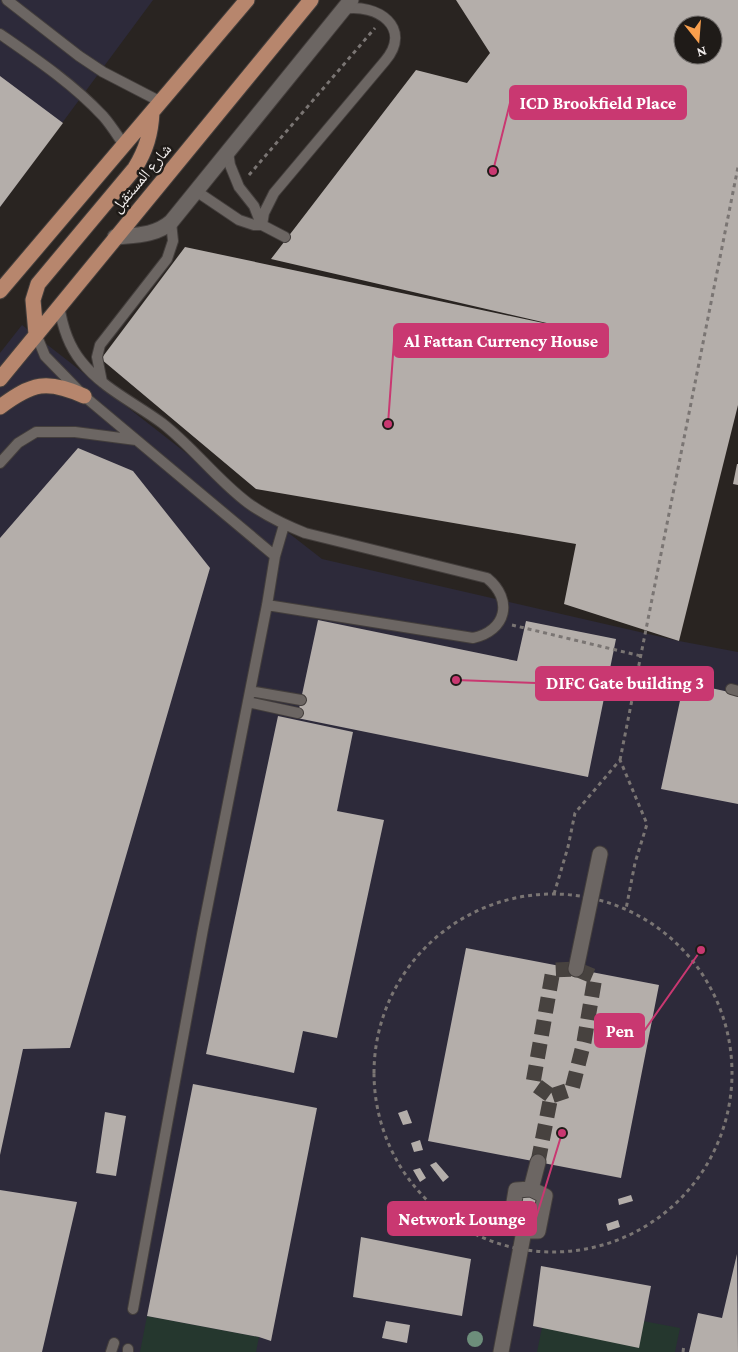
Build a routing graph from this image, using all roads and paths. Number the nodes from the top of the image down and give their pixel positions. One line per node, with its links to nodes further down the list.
1 (7, 0): 7 (lane)
2 (247, 0): 7 (main road)
3 (311, 0): 15 (main road, شارع المستقبل)
4 (347, 5): 5 (lane); 9 (street)
5 (384, 17): 11 (path); 14 (lane)
6 (0, 34): 8 (lane)
7 (156, 107): 8 (main road); 19 (main road)
8 (124, 145): 17 (main road)
9 (228, 152): 11 (lane); 12 (street)
10 (738, 167): 30 (path)
11 (239, 188): 14 (lane)
12 (196, 192): 13 (street); 14 (lane)
13 (171, 222): 15 (street); 21 (lane)
14 (262, 224): 16 (lane)
15 (115, 237): 18 (main road, شارع المستقبل)
16 (285, 237)
17 (0, 291)
18 (59, 305): 19 (main road, شارع المستقبل); 21 (lane)
19 (36, 334): 20 (main road, شارع المستقبل); 22 (lane)
20 (0, 379)
21 (103, 383): 26 (lane)
22 (84, 396): 23 (main road); 24 (lane)
23 (0, 407)
24 (136, 440): 25 (lane); 27 (lane)
25 (0, 463)
26 (284, 525): 27 (lane); 29 (lane)
27 (275, 556): 28 (lane)
28 (267, 605): 29 (lane); 31 (lane)
29 (500, 622): 30 (path)
30 (641, 656): 35 (path)
31 (250, 690): 32 (lane); 33 (lane)
32 (301, 700)
33 (248, 702): 34 (lane); 45 (lane)
34 (298, 713)
35 (620, 760): 37 (path); 39 (path)
36 (600, 854): 38 (street)
37 (554, 894): 38 (path); 44 (path)
38 (591, 898): 39 (path); 40 (street)
39 (626, 909): 44 (path)
40 (576, 969)
41 (538, 1162): 42 (street)
42 (531, 1189): 43 (street); 43 (street)
43 (524, 1231): 44 (street)
44 (521, 1249): 47 (street)
45 (130, 1309)
46 (684, 1345): 48 (path)
47 (501, 1352)
48 (683, 1352)

